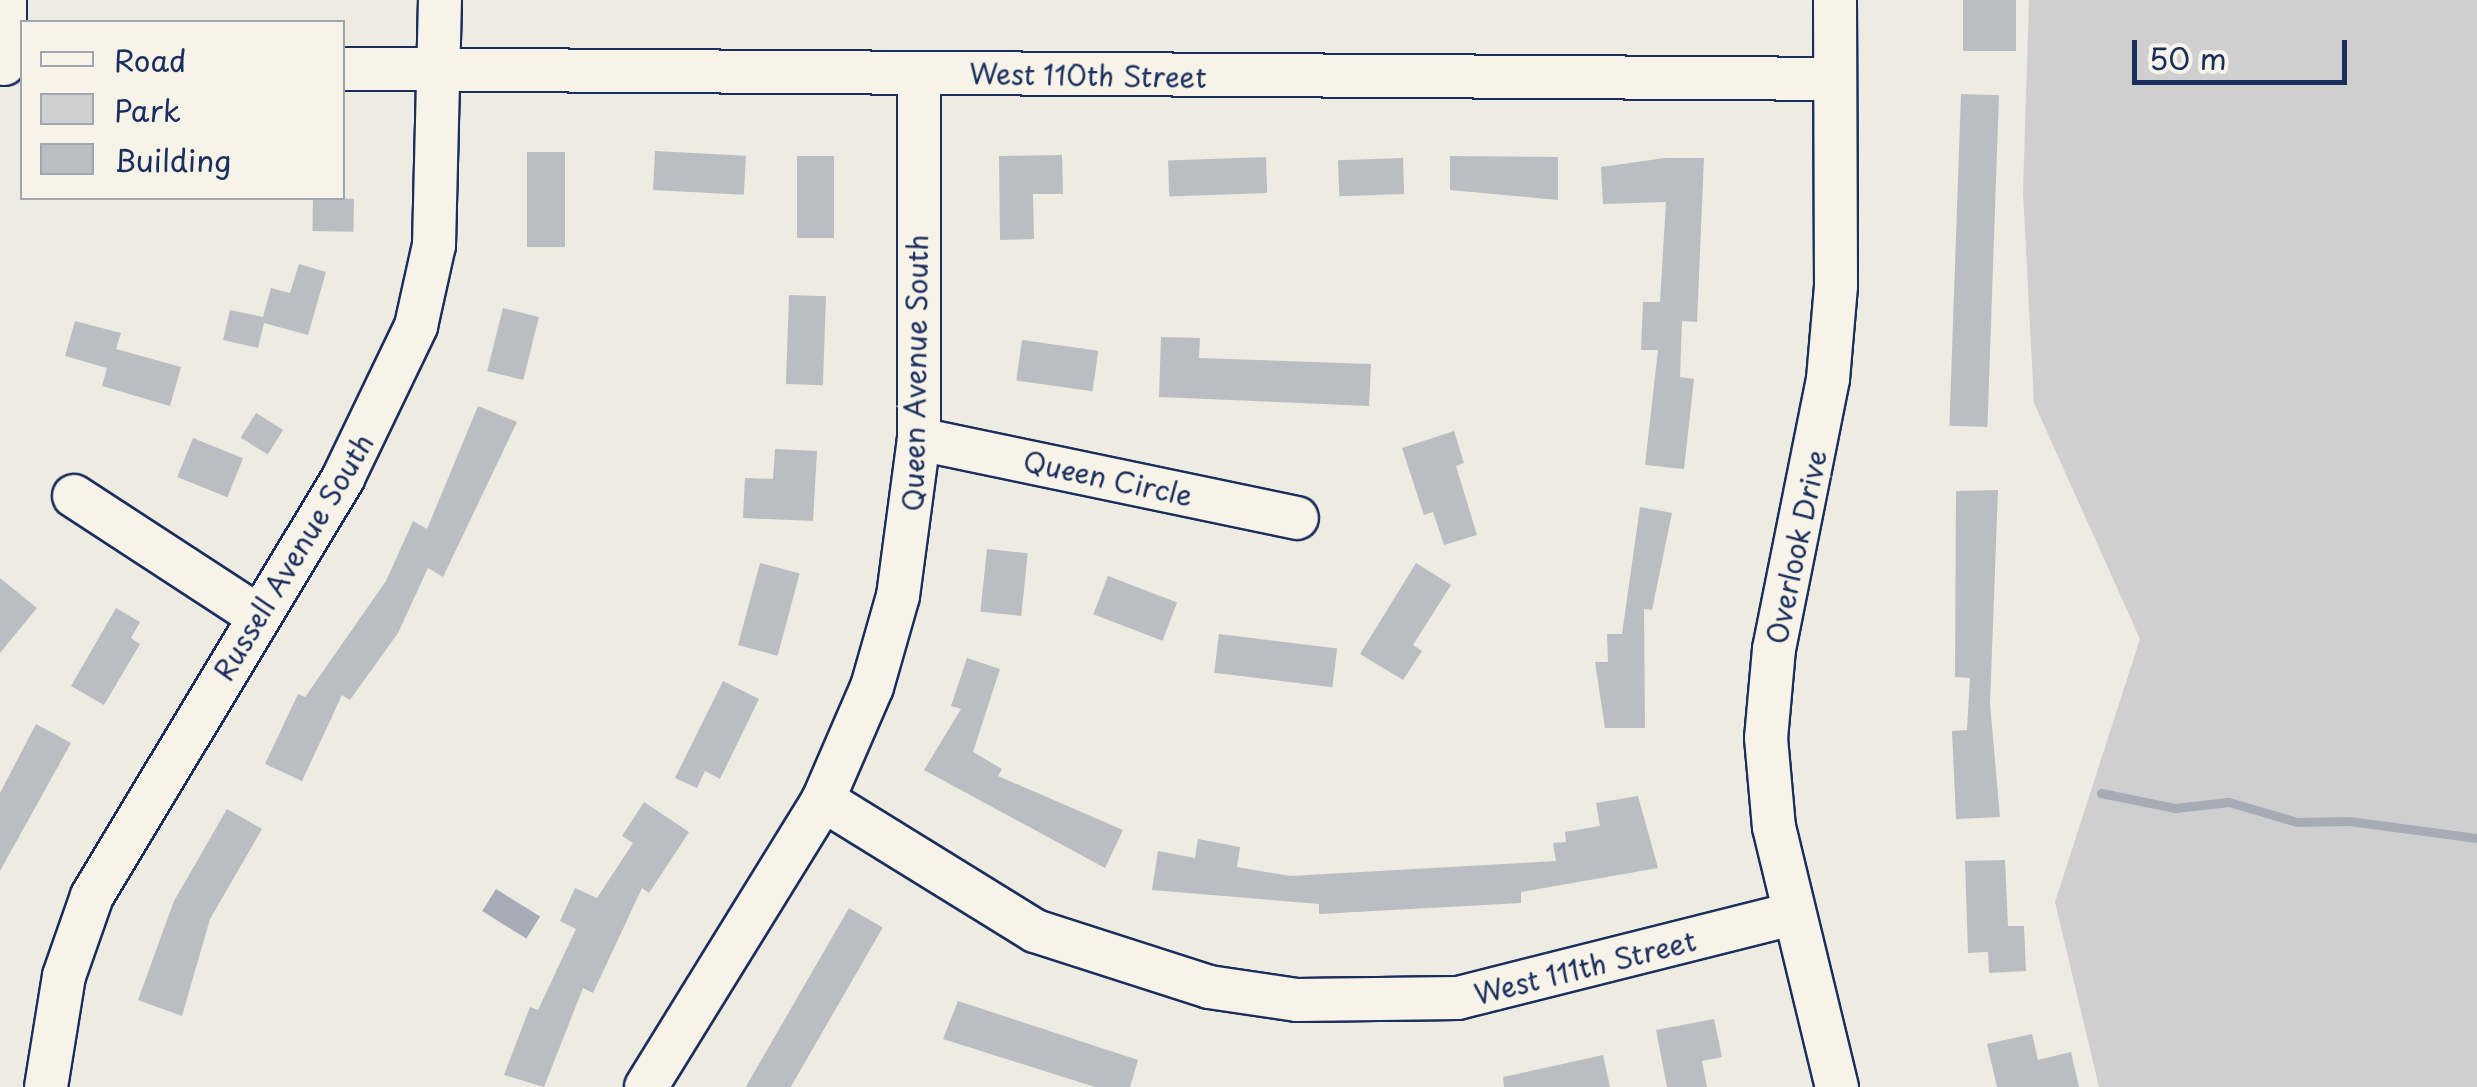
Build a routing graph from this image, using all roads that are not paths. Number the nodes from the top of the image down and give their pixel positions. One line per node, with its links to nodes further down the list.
1 (5, 0): 4 (street)
2 (440, 0): 6 (street, Russell Avenue South)
3 (1834, 0): 8 (street, Overlook Drive)
4 (9, 65)
5 (345, 68): 6 (street, West 110th Street)
6 (439, 70): 7 (street, West 110th Street); 12 (street, Russell Avenue South)
7 (919, 74): 8 (street, West 110th Street); 9 (street, Queen Avenue South)
8 (1834, 79): 14 (street, Overlook Drive)
9 (919, 440): 11 (street, Queen Circle); 13 (street, Queen Avenue South)
10 (74, 496): 12 (street)
11 (1297, 518)
12 (258, 616): 15 (street, Russell Avenue South)
13 (823, 800): 14 (street, West 111th Street); 16 (street, Queen Avenue South)
14 (1792, 914): 17 (street, Overlook Drive)
15 (46, 1087)
16 (646, 1087)
17 (1837, 1087)

